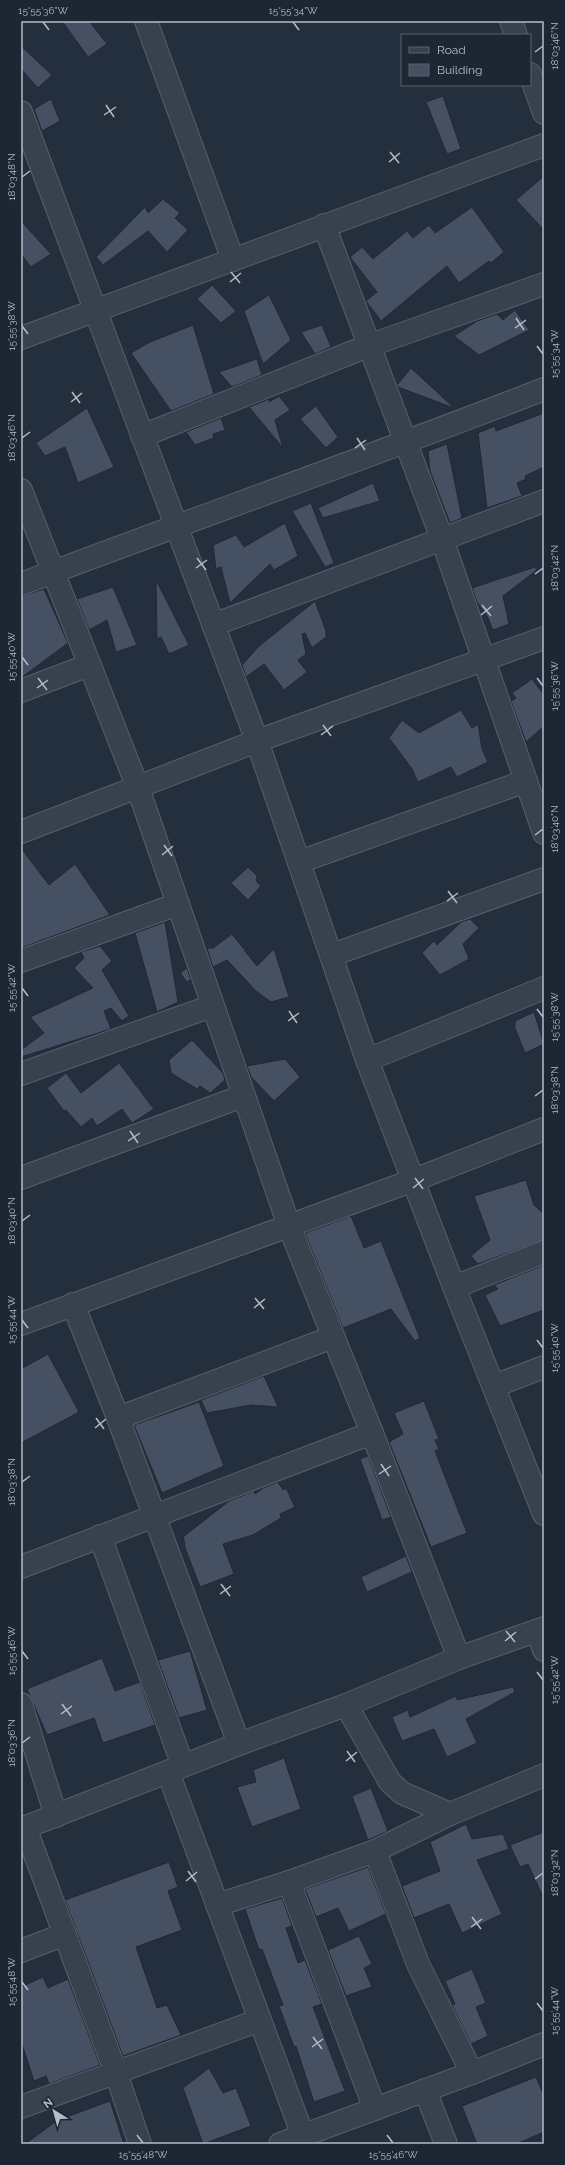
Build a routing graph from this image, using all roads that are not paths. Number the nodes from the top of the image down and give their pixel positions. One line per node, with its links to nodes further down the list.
1 (146, 21): 9 (street)
2 (511, 21): 3 (street)
3 (516, 34)
4 (531, 77): 6 (street)
5 (21, 112): 11 (street)
6 (544, 113)
7 (544, 145): 8 (street)
8 (324, 225): 9 (street); 13 (street)
9 (233, 260): 11 (street)
10 (544, 284): 13 (street)
11 (96, 309): 12 (street); 15 (street)
12 (21, 338)
13 (368, 346): 15 (street); 16 (street)
14 (544, 389): 16 (street)
15 (142, 436): 19 (street)
16 (406, 443): 19 (street); 20 (street)
17 (21, 490): 21 (street)
18 (544, 501): 20 (street)
19 (175, 526): 21 (street); 23 (street)
20 (442, 538): 23 (street); 25 (street)
21 (53, 572): 22 (street); 26 (street)
22 (21, 584)
23 (213, 625): 28 (street)
24 (544, 638): 25 (street)
25 (484, 660): 28 (street); 29 (street)
26 (89, 666): 27 (street); 30 (street)
27 (21, 691)
28 (257, 741): 30 (street); 33 (street)
29 (526, 781): 32 (street); 33 (street)
30 (138, 788): 31 (street); 35 (street)
31 (21, 832)
32 (544, 833)
33 (299, 862): 36 (street)
34 (544, 878): 36 (street)
35 (178, 904): 37 (street); 39 (street)
36 (332, 955): 40 (street)
37 (21, 961)
38 (544, 988): 40 (street)
39 (212, 1006): 41 (street); 42 (street)
40 (367, 1060): 45 (street)
41 (21, 1074)
42 (243, 1096): 44 (street); 46 (street)
43 (544, 1129): 45 (street)
44 (21, 1178)
45 (413, 1178): 46 (street); 48 (street)
46 (289, 1226): 49 (street); 51 (street)
47 (544, 1252): 48 (street)
48 (454, 1287): 53 (street)
49 (73, 1304): 50 (street); 54 (street)
50 (21, 1324)
51 (333, 1337): 54 (street); 55 (street)
52 (544, 1367): 53 (street)
53 (494, 1386): 56 (street)
54 (118, 1418): 57 (street)
55 (372, 1433): 57 (street); 61 (street)
56 (544, 1514)
57 (155, 1517): 58 (street); 64 (street)
58 (100, 1536): 59 (street); 65 (street)
59 (21, 1567)
60 (542, 1636): 61 (street)
61 (459, 1658): 63 (street)
62 (21, 1704): 68 (street)
63 (346, 1705): 64 (street); 67 (street)
64 (239, 1744): 65 (street)
65 (176, 1769): 68 (street); 72 (street)
66 (544, 1775): 67 (street)
67 (450, 1814): 70 (street)
68 (56, 1816): 69 (street)
69 (23, 1828): 73 (street)
70 (374, 1851): 71 (street); 78 (street)
71 (289, 1882): 72 (street); 81 (street)
72 (217, 1905): 75 (street)
73 (65, 1934): 74 (street); 77 (street)
74 (21, 1951)
75 (260, 2020): 77 (street); 82 (street)
76 (544, 2044): 78 (street)
77 (116, 2073): 80 (street); 83 (street)
78 (472, 2073): 79 (street)
79 (425, 2090): 81 (street); 85 (street)
80 (21, 2107)
81 (375, 2109): 82 (street)
82 (304, 2140): 84 (street)
83 (140, 2144)
84 (280, 2144)
85 (446, 2144)

